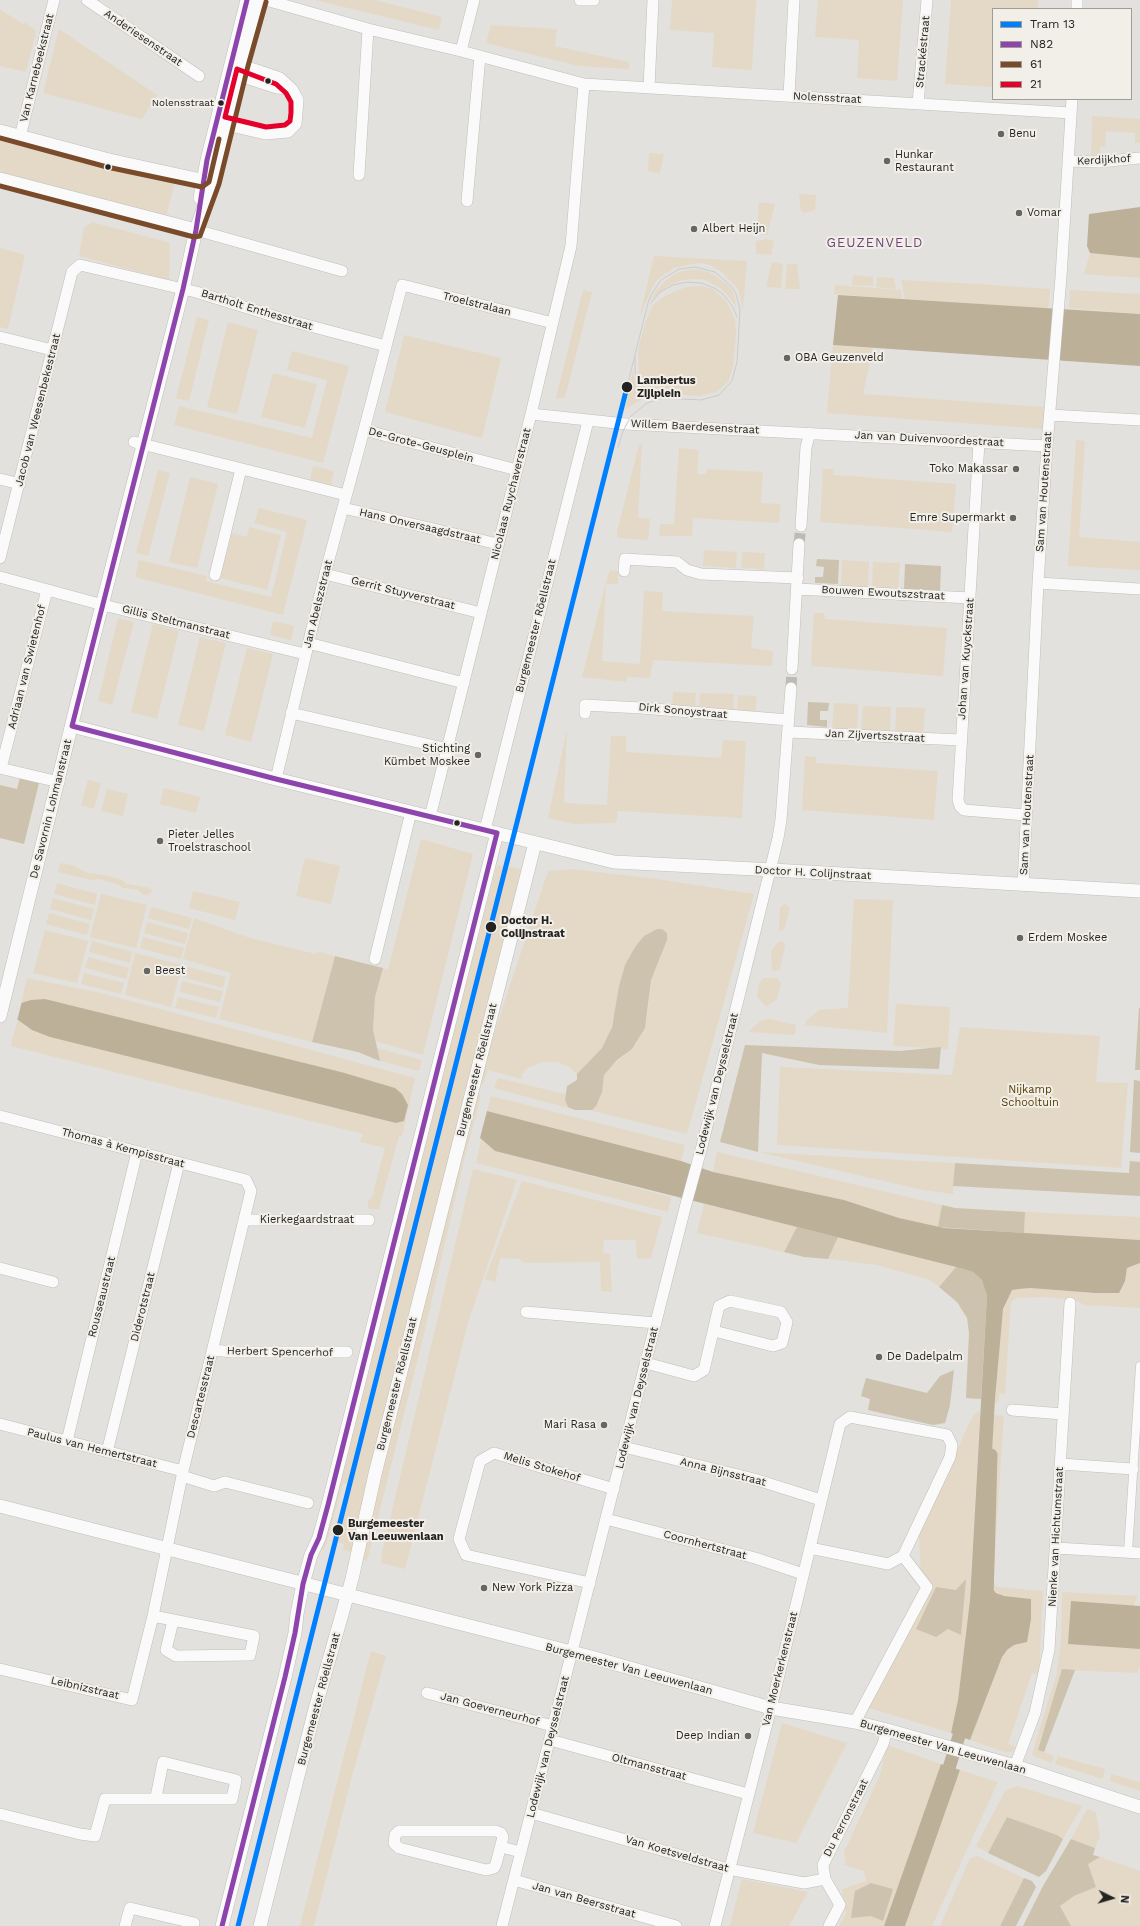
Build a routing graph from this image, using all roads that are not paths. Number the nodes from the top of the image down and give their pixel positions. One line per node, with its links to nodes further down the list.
1 (54, 0): 25 (street, Van Karnebeekstraat)
2 (87, 0): 16 (street, Anderiesenstraat)
3 (247, 0): 15 (street, De Savornin Lohmanstraat)
4 (259, 0): 15 (street, De Savornin Lohmanstraat)
5 (474, 0): 13 (street)
6 (580, 0): 7 (street)
7 (594, 0)
8 (653, 0): 18 (street)
9 (794, 0): 19 (street)
10 (927, 0): 21 (street, Strackéstraat)
11 (272, 1): 12 (street, Nolensstraat)
12 (368, 29): 13 (street, Nolensstraat); 28 (street)
13 (461, 51): 14 (street, Nolensstraat)
14 (480, 56): 17 (street, Nolensstraat); 31 (street)
15 (235, 68): 23 (street, De Savornin Lohmanstraat); 23 (street)
16 (199, 76)
17 (584, 84): 18 (street, Nolensstraat); 36 (street, Nicolaas Ruychaverstraat)
18 (649, 88): 19 (street, Nolensstraat)
19 (789, 96): 21 (street, Nolensstraat)
20 (1072, 100): 22 (street, Sam van Houtenstraat)
21 (918, 104): 22 (street, Nolensstraat)
22 (1071, 113): 27 (street, Sam van Houtenstraat)
23 (221, 124): 30 (street, De Savornin Lohmanstraat)
24 (0, 131): 25 (street)
25 (20, 136): 30 (street)
26 (1140, 158): 27 (street, Kerdijkhof)
27 (1068, 162): 41 (street, Sam van Houtenstraat)
28 (359, 175)
29 (0, 180): 32 (street)
30 (207, 181): 32 (street, De Savornin Lohmanstraat)
31 (467, 201)
32 (196, 230): 34 (street); 35 (street, De Savornin Lohmanstraat)
33 (80, 266): 35 (street, Bartholt Enthesstraat); 39 (street, Jacob van Weesenbekestraat)
34 (342, 271)
35 (184, 289): 38 (street, Bartholt Enthesstraat); 47 (street, De Savornin Lohmanstraat)
36 (553, 323): 38 (street, Troelstralaan); 40 (street, Nicolaas Ruychaverstraat)
37 (0, 337): 39 (street)
38 (386, 346): 44 (street, De-Grote-Geusplein)
39 (52, 350): 52 (street, Jacob van Weesenbekestraat)
40 (531, 414): 43 (street, Willem Baerdesenstraat); 50 (street, Nicolaas Ruychaverstraat)
41 (1050, 415): 42 (street); 48 (street, Sam van Houtenstraat)
42 (1140, 420)
43 (588, 421): 45 (street, Willem Baerdesenstraat); 88 (street, Burgemeester Röellstraat)
44 (364, 430): 50 (street, De-Grote-Geusplein); 53 (street, Jan Abelszstraat)
45 (810, 433): 46 (street, Jan van Duivenvoordestraat); 55 (street)
46 (979, 442): 48 (street, Jan van Duivenvoordestraat); 67 (street, Johan van Kuyckstraat)
47 (139, 443): 49 (street); 68 (street, De Savornin Lohmanstraat)
48 (1047, 446): 63 (street, Sam van Houtenstraat)
49 (241, 469): 53 (street); 61 (street)
50 (517, 470): 56 (street, Nicolaas Ruychaverstraat)
51 (0, 479): 52 (street)
52 (20, 484): 58 (street, Jacob van Weesenbekestraat)
53 (346, 496): 54 (street, Jan Abelszstraat)
54 (343, 508): 56 (street, Hans Onversaagdstraat); 60 (street, Jan Abelszstraat)
55 (801, 526)
56 (498, 544): 69 (street, Nicolaas Ruychaverstraat)
57 (799, 544): 64 (street)
58 (0, 558)
59 (624, 571): 64 (street)
60 (325, 574): 69 (street, Gerrit Stuyverstraat); 70 (street, Jan Abelszstraat)
61 (215, 575)
62 (0, 577): 66 (street, Gillis Steltmanstraat)
63 (1038, 583): 65 (street); 86 (street, Sam van Houtenstraat)
64 (797, 584): 67 (street, Bouwen Ewoutszstraat); 72 (street)
65 (1140, 589)
66 (47, 590): 68 (street, Gillis Steltmanstraat); 82 (street, Adriaan van Swietenhof)
67 (970, 598): 80 (street, Johan van Kuyckstraat)
68 (103, 605): 71 (street, Gillis Steltmanstraat); 78 (street, De Savornin Lohmanstraat)
69 (481, 613): 73 (street, Nicolaas Ruychaverstraat)
70 (308, 643): 71 (street, Jan Abelszstraat); 73 (street)
71 (305, 654): 75 (street, Jan Abelszstraat)
72 (792, 669)
73 (464, 682): 81 (street, Nicolaas Ruychaverstraat)
74 (791, 688): 77 (street)
75 (291, 713): 81 (street); 83 (street, Jan Abelszstraat)
76 (585, 713): 77 (street, Dirk Sonoystraat)
77 (789, 720): 79 (street)
78 (72, 726): 83 (street, Doctor H. Colijnstraat); 84 (street, De Savornin Lohmanstraat)
79 (789, 732): 80 (street, Jan Zijvertszstraat); 90 (street)
80 (960, 740): 86 (street, Johan van Kuyckstraat)
81 (448, 749): 87 (street, Nicolaas Ruychaverstraat)
82 (1, 768): 84 (street)
83 (276, 779): 85 (street, Doctor H. Colijnstraat)
84 (59, 782): 94 (street, De Savornin Lohmanstraat)
85 (411, 812): 87 (street, Doctor H. Colijnstraat); 93 (street)
86 (1026, 815): 91 (street, Sam van Houtenstraat)
87 (430, 817): 88 (street, Doctor H. Colijnstraat)
88 (491, 832): 89 (street, Doctor H. Colijnstraat); 133 (street, Burgemeester Röellstraat)
89 (535, 843): 90 (street, Doctor H. Colijnstraat); 134 (street, Burgemeester Röellstraat)
90 (769, 870): 91 (street, Doctor H. Colijnstraat); 105 (street, Lodewijk van Deysselstraat)
91 (1023, 885): 92 (street, Doctor H. Colijnstraat)
92 (1140, 891)
93 (375, 959)
94 (0, 1016)
95 (0, 1116): 96 (street, Thomas à Kempisstraat)
96 (137, 1152): 97 (street, Thomas à Kempisstraat); 114 (street, Rousseaustraat)
97 (179, 1163): 98 (street, Thomas à Kempisstraat); 116 (street, Diderotstraat)
98 (246, 1180): 99 (street, Descartesstraat)
99 (245, 1220): 100 (street, Kierkegaardstraat); 107 (street, Descartesstraat)
100 (369, 1220)
101 (0, 1268): 102 (street)
102 (53, 1282)
103 (1070, 1304): 112 (street, Nienke van Hichtumstraat)
104 (526, 1312): 105 (street)
105 (656, 1323): 109 (street, Lodewijk van Deysselstraat)
106 (714, 1331): 106 (street); 109 (street)
107 (213, 1350): 108 (street, Herbert Spencerhof); 119 (street, Descartesstraat)
108 (346, 1352)
109 (646, 1363): 115 (street, Lodewijk van Deysselstraat)
110 (1140, 1366): 118 (street)
111 (1012, 1410): 112 (street)
112 (1063, 1414): 117 (street, Nienke van Hichtumstraat)
113 (0, 1424): 114 (street, Paulus van Hemertstraat)
114 (67, 1441): 116 (street, Paulus van Hemertstraat)
115 (624, 1448): 120 (street, Lodewijk van Deysselstraat); 121 (street, Anna Bijnsstraat)
116 (108, 1452): 119 (street, Paulus van Hemertstraat)
117 (1060, 1464): 118 (street); 127 (street, Nienke van Hichtumstraat)
118 (1133, 1469): 128 (street)
119 (182, 1474): 122 (street, Paulus van Hemertstraat); 125 (street, Descartesstraat)
120 (614, 1489): 124 (street, Lodewijk van Deysselstraat); 132 (street, Melis Stokehof)
121 (822, 1500): 126 (street, Van Moerkerkenstraat); 130 (street, Van Moerkerkenstraat)
122 (308, 1503)
123 (0, 1506): 125 (street, Burgemeester Van Leeuwenlaan)
124 (606, 1519): 131 (street, Coornhertstraat); 132 (street, Lodewijk van Deysselstraat)
125 (167, 1547): 133 (street, Burgemeester Van Leeuwenlaan); 135 (street, Descartesstraat)
126 (810, 1548): 130 (street); 131 (street, Van Moerkerkenstraat)
127 (1056, 1548): 128 (street); 145 (street, Nienke van Hichtumstraat)
128 (1128, 1552): 129 (street)
129 (1140, 1553)
130 (903, 1556): 141 (street)
131 (803, 1574): 140 (street, Van Moerkerkenstraat)
132 (590, 1583): 137 (street, Lodewijk van Deysselstraat)
133 (303, 1584): 134 (street, Burgemeester Van Leeuwenlaan); 158 (street, Burgemeester Röellstraat)
134 (348, 1595): 137 (street, Burgemeester Van Leeuwenlaan); 159 (street, Burgemeester Röellstraat)
135 (153, 1616): 136 (street); 138 (street, Leibnizstraat)
136 (173, 1621): 136 (street)
137 (572, 1652): 140 (street, Burgemeester Van Leeuwenlaan); 142 (street, Lodewijk van Deysselstraat)
138 (0, 1668)
139 (428, 1693): 142 (street, Jan Goeverneurhof)
140 (771, 1708): 141 (street, Burgemeester Van Leeuwenlaan); 146 (street, Van Moerkerkenstraat)
141 (855, 1722): 143 (street, Burgemeester Van Leeuwenlaan)
142 (553, 1726): 144 (street, Lodewijk van Deysselstraat)
143 (887, 1730): 145 (street, Burgemeester Van Leeuwenlaan); 154 (street, Du Perronstraat)
144 (550, 1740): 146 (street, Oltmansstraat); 149 (street, Lodewijk van Deysselstraat)
145 (1015, 1766): 148 (street, Burgemeester Van Leeuwenlaan)
146 (748, 1794): 153 (street, Van Moerkerkenstraat)
147 (156, 1797): 147 (street); 150 (street)
148 (1140, 1807)
149 (531, 1813): 152 (street, Lodewijk van Deysselstraat); 153 (street, Van Koetsveldstraat)
150 (0, 1814)
151 (501, 1847): 151 (street); 152 (street)
152 (521, 1852): 155 (street, Lodewijk van Deysselstraat)
153 (728, 1869): 154 (street, Van Koetsveldstraat); 162 (street, Van Moerkerkenstraat)
154 (825, 1879): 163 (street)
155 (514, 1880): 160 (street, Lodewijk van Deysselstraat); 161 (street, Jan van Beersstraat)
156 (125, 1926): 157 (street)
157 (193, 1926)
158 (222, 1926)
159 (260, 1926)
160 (502, 1926)
161 (676, 1926)
162 (715, 1926)
163 (829, 1926)

